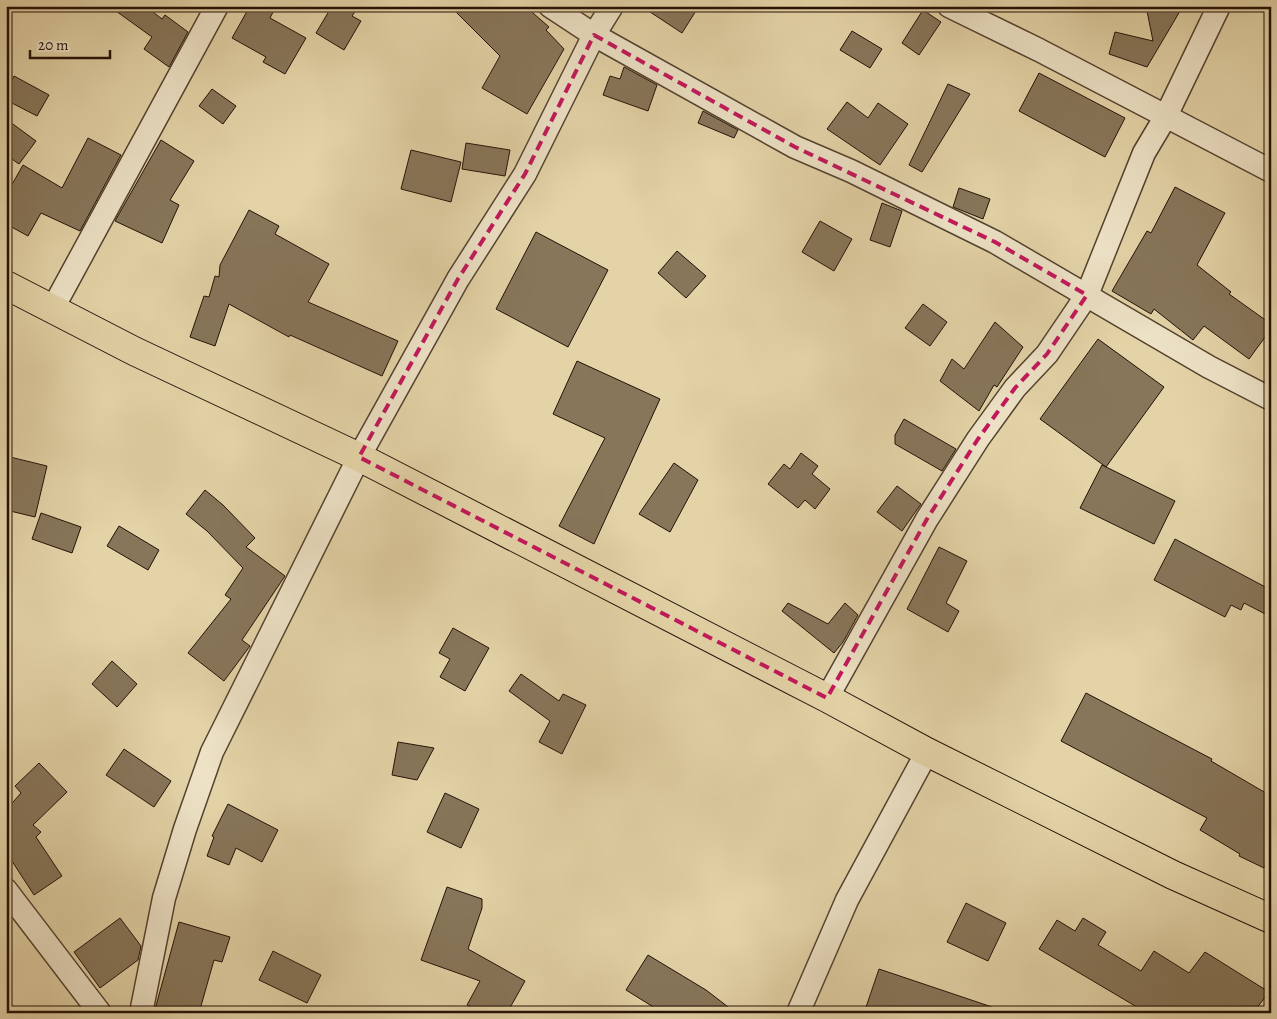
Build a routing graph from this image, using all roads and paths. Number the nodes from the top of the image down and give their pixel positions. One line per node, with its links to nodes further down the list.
1 (217, 6): 11 (street)
2 (550, 6): 6 (street)
3 (612, 6): 6 (street)
4 (949, 6): 7 (street)
5 (1219, 6): 7 (street)
6 (594, 35): 10 (street); 13 (street)
7 (1166, 116): 8 (street); 10 (street)
8 (1271, 171)
9 (6, 285): 11 (main road)
10 (1087, 295): 12 (street); 14 (street)
11 (53, 308): 13 (main road)
12 (1271, 399)
13 (359, 457): 14 (main road); 19 (street)
14 (827, 698): 15 (main road)
15 (927, 752): 17 (main road); 20 (street)
16 (6, 890): 18 (street)
17 (1271, 919)
18 (100, 1013)
19 (141, 1013)
20 (798, 1013)

